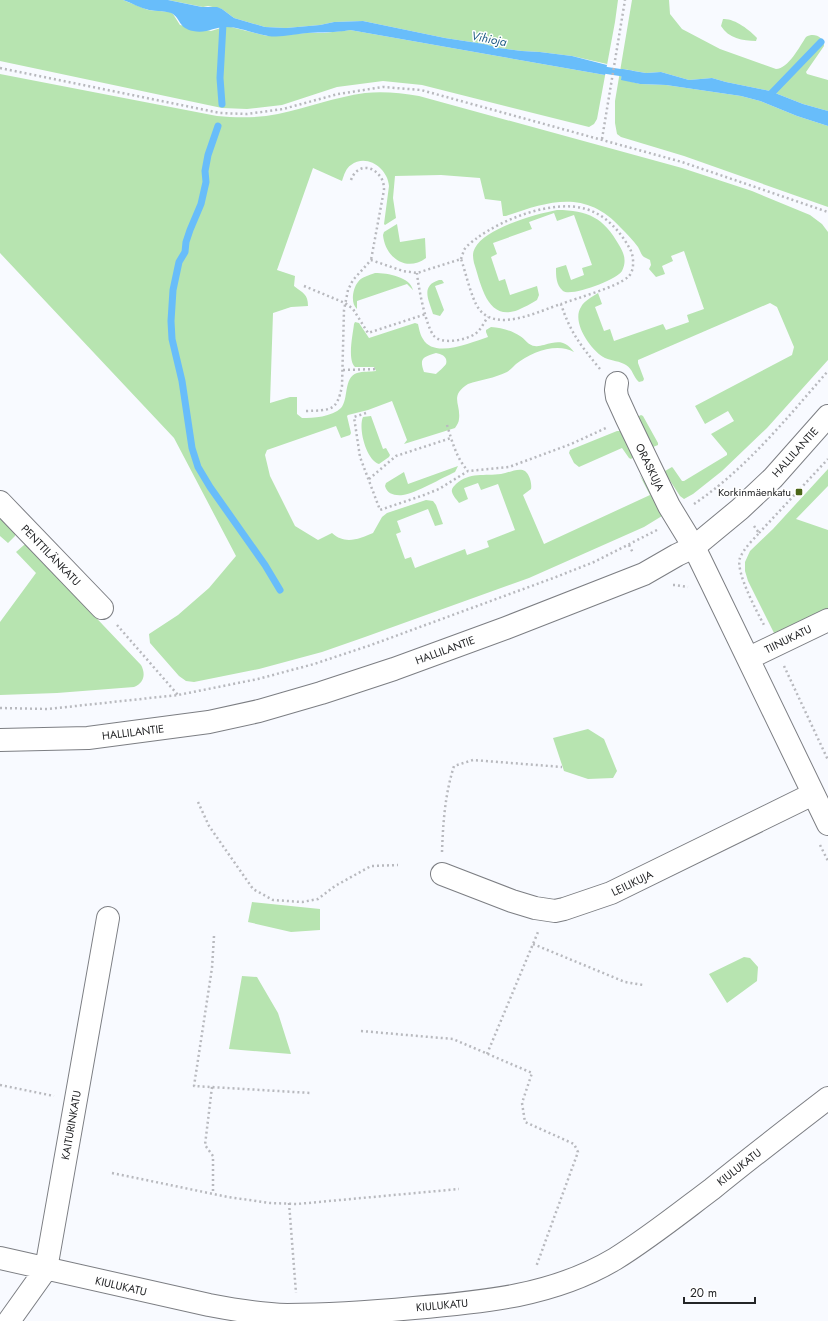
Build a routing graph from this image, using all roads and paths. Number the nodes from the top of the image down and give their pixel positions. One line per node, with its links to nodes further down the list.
1 (625, 0): 3 (path)
2 (0, 68): 3 (path)
3 (602, 139): 5 (path)
4 (351, 180): 7 (path)
5 (828, 212)
6 (462, 259): 8 (path); 11 (path); 13 (path)
7 (371, 260): 8 (path); 10 (path)
8 (417, 273): 12 (path)
9 (304, 286): 10 (path)
10 (345, 303): 12 (path); 15 (path)
11 (561, 304): 13 (path); 17 (path)
12 (426, 314): 13 (path)
13 (488, 317)
14 (378, 369): 15 (path)
15 (343, 370): 18 (path)
16 (828, 372): 27 (path)
17 (616, 387): 21 (street, ORASKUJA)
18 (306, 411)
19 (366, 413): 26 (path)
20 (828, 416): 29 (street, HALLILANTIE)
21 (627, 419): 25 (path); 30 (street, ORASKUJA)
22 (447, 425): 23 (path)
23 (451, 438): 25 (path); 26 (path)
24 (828, 459): 31 (path)
25 (468, 471): 26 (path)
26 (369, 479)
27 (718, 485): 29 (path); 30 (path)
28 (0, 502): 33 (street, PENTTILÄNKATU)
29 (740, 509): 31 (path); 32 (street, HALLILANTIE)
30 (675, 517): 32 (street, ORASKUJA); 37 (path)
31 (759, 532): 35 (path)
32 (694, 547): 36 (street); 39 (street, HALLILANTIE)
33 (102, 608): 37 (path)
34 (828, 620): 35 (street, TIINUKATU)
35 (774, 646): 36 (street, TIINUKATU); 40 (path)
36 (749, 658): 42 (street)
37 (178, 695): 38 (path)
38 (0, 708)
39 (0, 740)
40 (828, 760)
41 (562, 767): 46 (path)
42 (813, 794): 44 (street); 47 (street, LEILIKUJA)
43 (198, 802): 45 (path)
44 (828, 824)
45 (398, 865)
46 (442, 874): 47 (street, LEILIKUJA)
47 (547, 910): 50 (path)
48 (108, 918): 58 (street, KAITURINKATU)
49 (214, 936): 55 (path)
50 (533, 944): 51 (path); 53 (path)
51 (643, 985)
52 (361, 1031): 53 (path)
53 (487, 1054): 65 (path)
54 (0, 1085): 58 (path)
55 (212, 1086): 56 (path); 61 (path)
56 (311, 1093)
57 (828, 1098): 65 (street, KIULUKATU)
58 (76, 1100): 64 (street, KAITURINKATU)
59 (112, 1173): 61 (path)
60 (459, 1189): 62 (path)
61 (213, 1194): 62 (path)
62 (289, 1204): 66 (path)
63 (0, 1258): 64 (street, KIULUKATU)
64 (46, 1269): 66 (street, KIULUKATU); 67 (street, KAITURINKATU)
65 (535, 1292): 66 (street, KIULUKATU)
66 (298, 1314)
67 (9, 1321)

